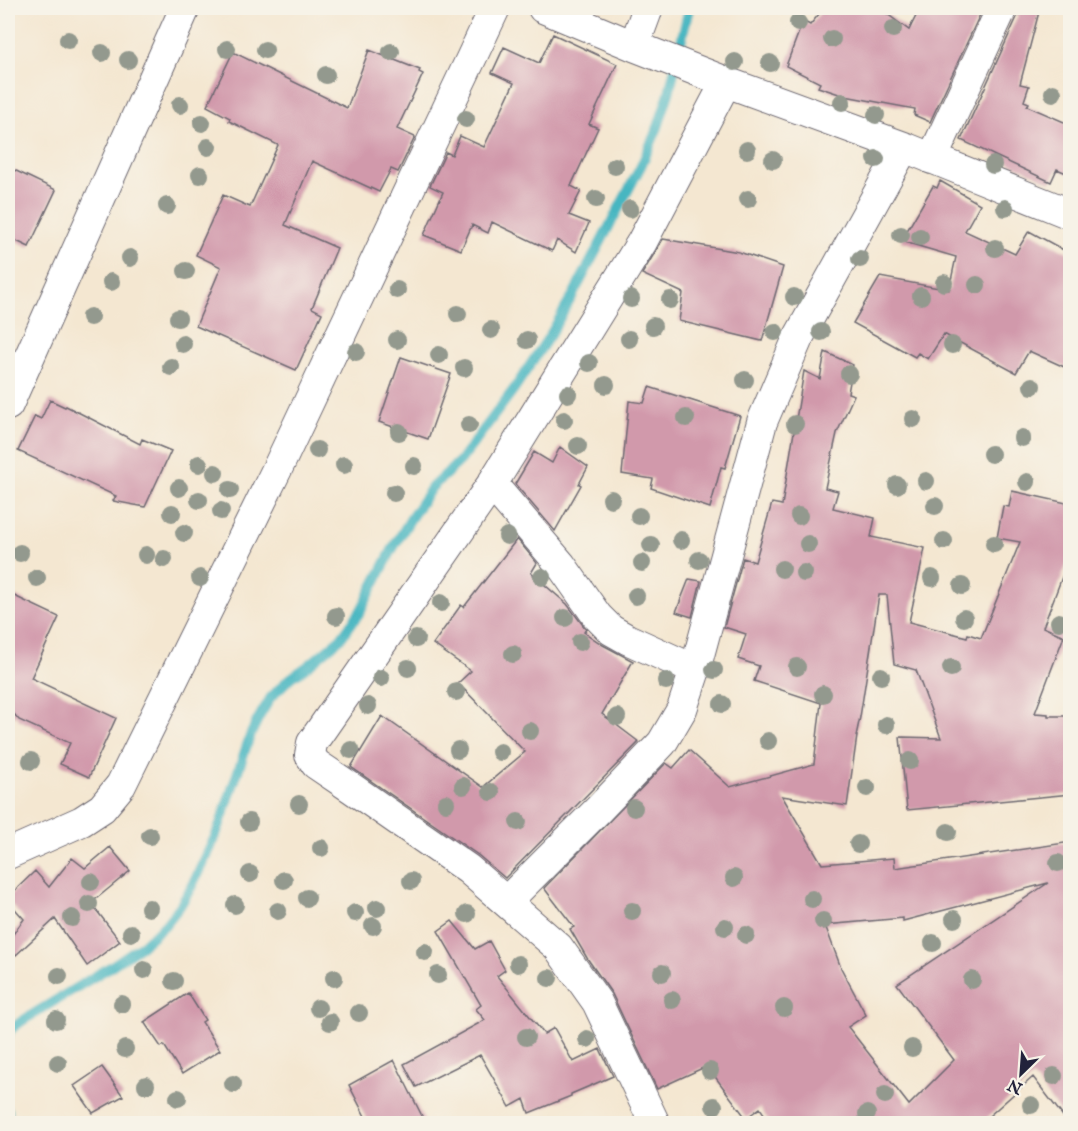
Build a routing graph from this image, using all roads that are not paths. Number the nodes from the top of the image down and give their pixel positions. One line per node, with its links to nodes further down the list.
1 (185, 8): 11 (street)
2 (495, 8): 15 (street)
3 (543, 8): 6 (street)
4 (648, 8): 6 (street)
5 (1002, 8): 9 (street)
6 (634, 46): 7 (street)
7 (726, 82): 8 (street); 13 (street)
8 (904, 147): 9 (street); 14 (street)
9 (932, 159): 10 (street)
10 (1071, 214)
11 (17, 358): 12 (street)
12 (8, 405)
13 (492, 484): 14 (street); 16 (street)
14 (695, 670): 16 (street)
15 (8, 854)
16 (506, 902): 17 (street)
17 (655, 1124)

